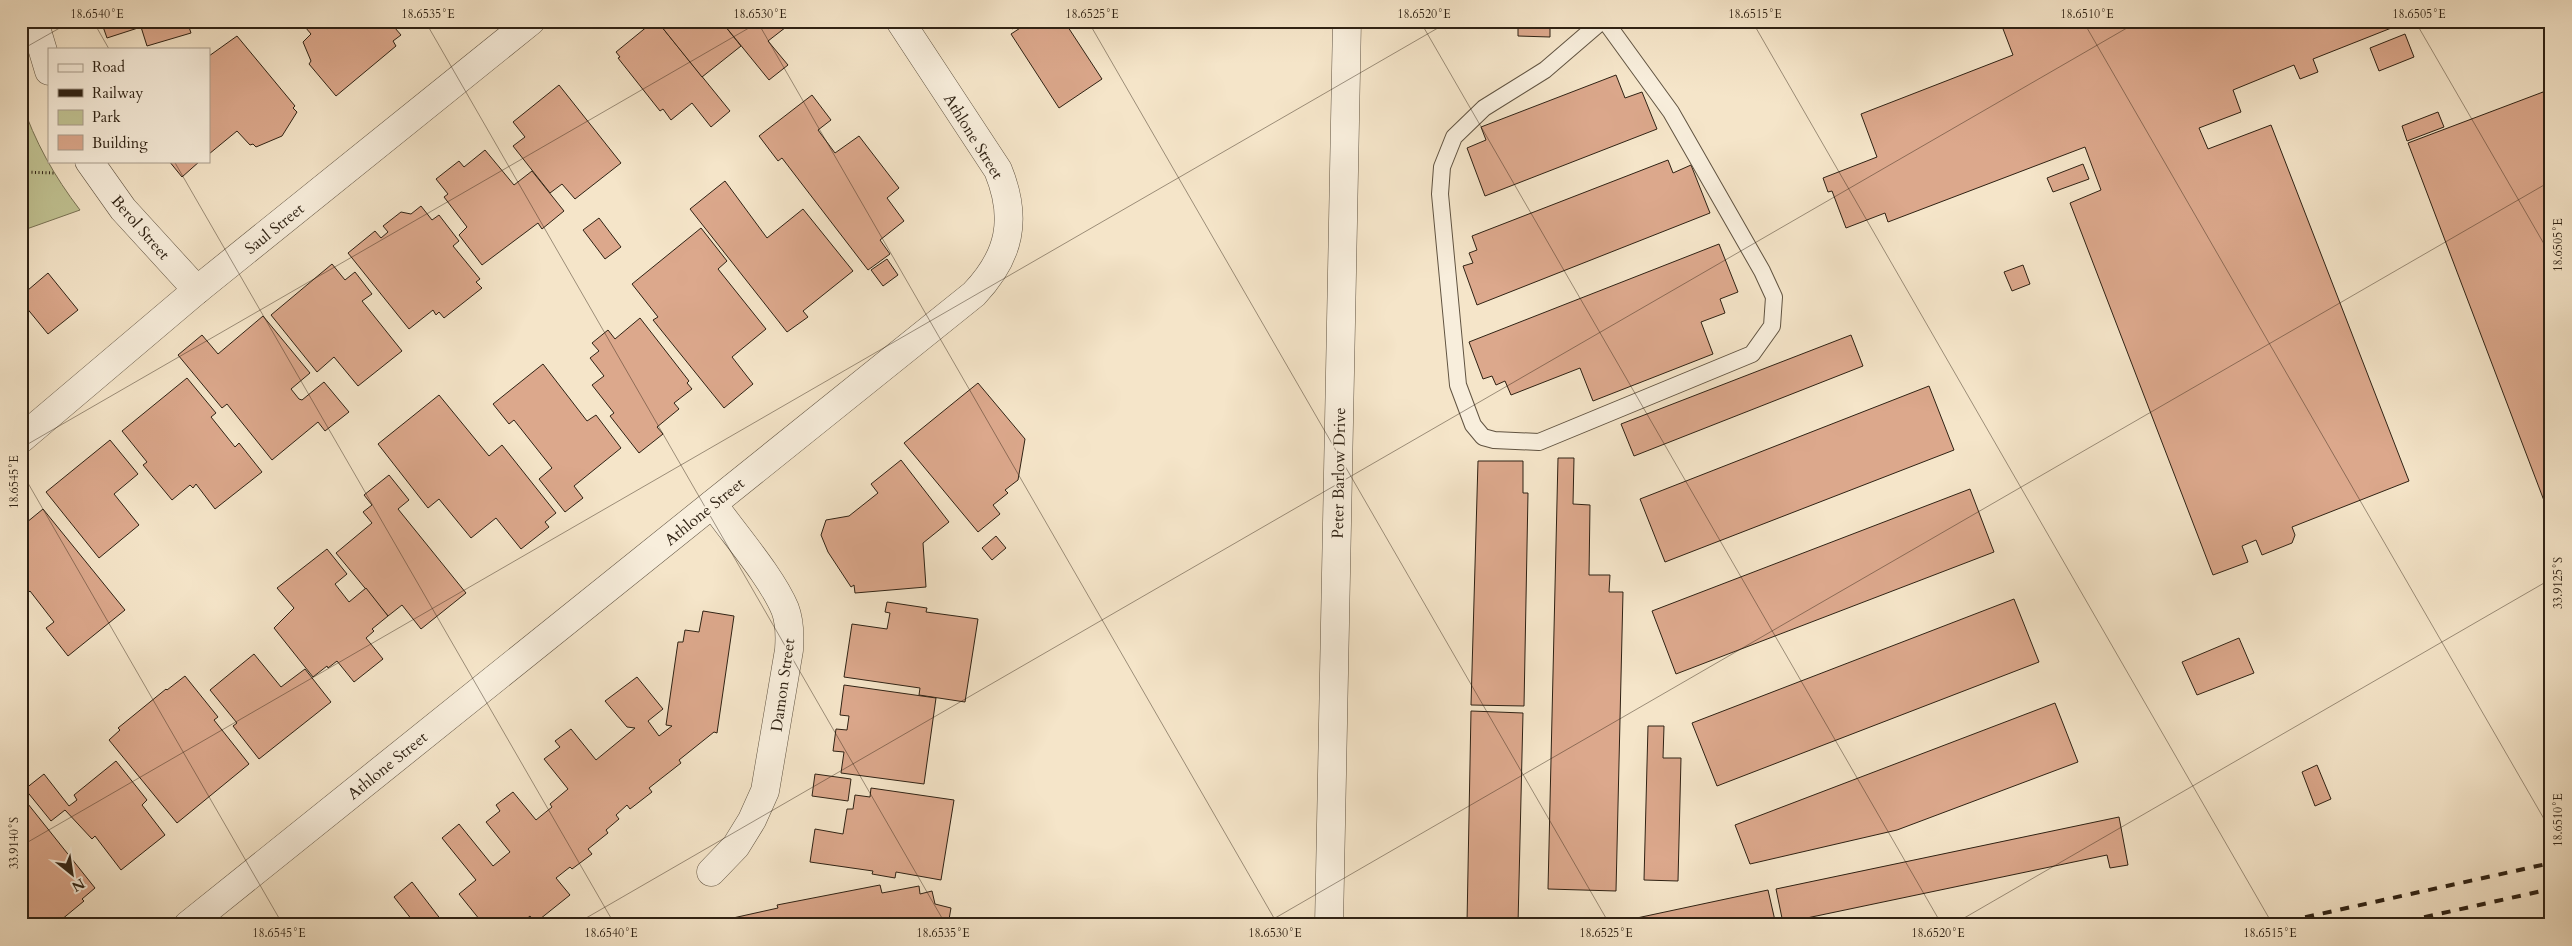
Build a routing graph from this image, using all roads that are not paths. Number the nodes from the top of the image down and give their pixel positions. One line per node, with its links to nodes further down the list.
1 (34, 21): 6 (street)
2 (531, 21): 8 (street, Saul Street)
3 (900, 21): 10 (street, Athlone Street)
4 (1347, 21): 13 (street, Peter Barlow Drive)
5 (1604, 21): 5 (lane)
6 (48, 67)
7 (90, 162): 8 (street, Berol Street)
8 (197, 290): 9 (street, Saul Street)
9 (21, 439)
10 (713, 504): 11 (street, Damon Street); 12 (street, Athlone Street)
11 (711, 872)
12 (188, 925)
13 (1329, 925)

